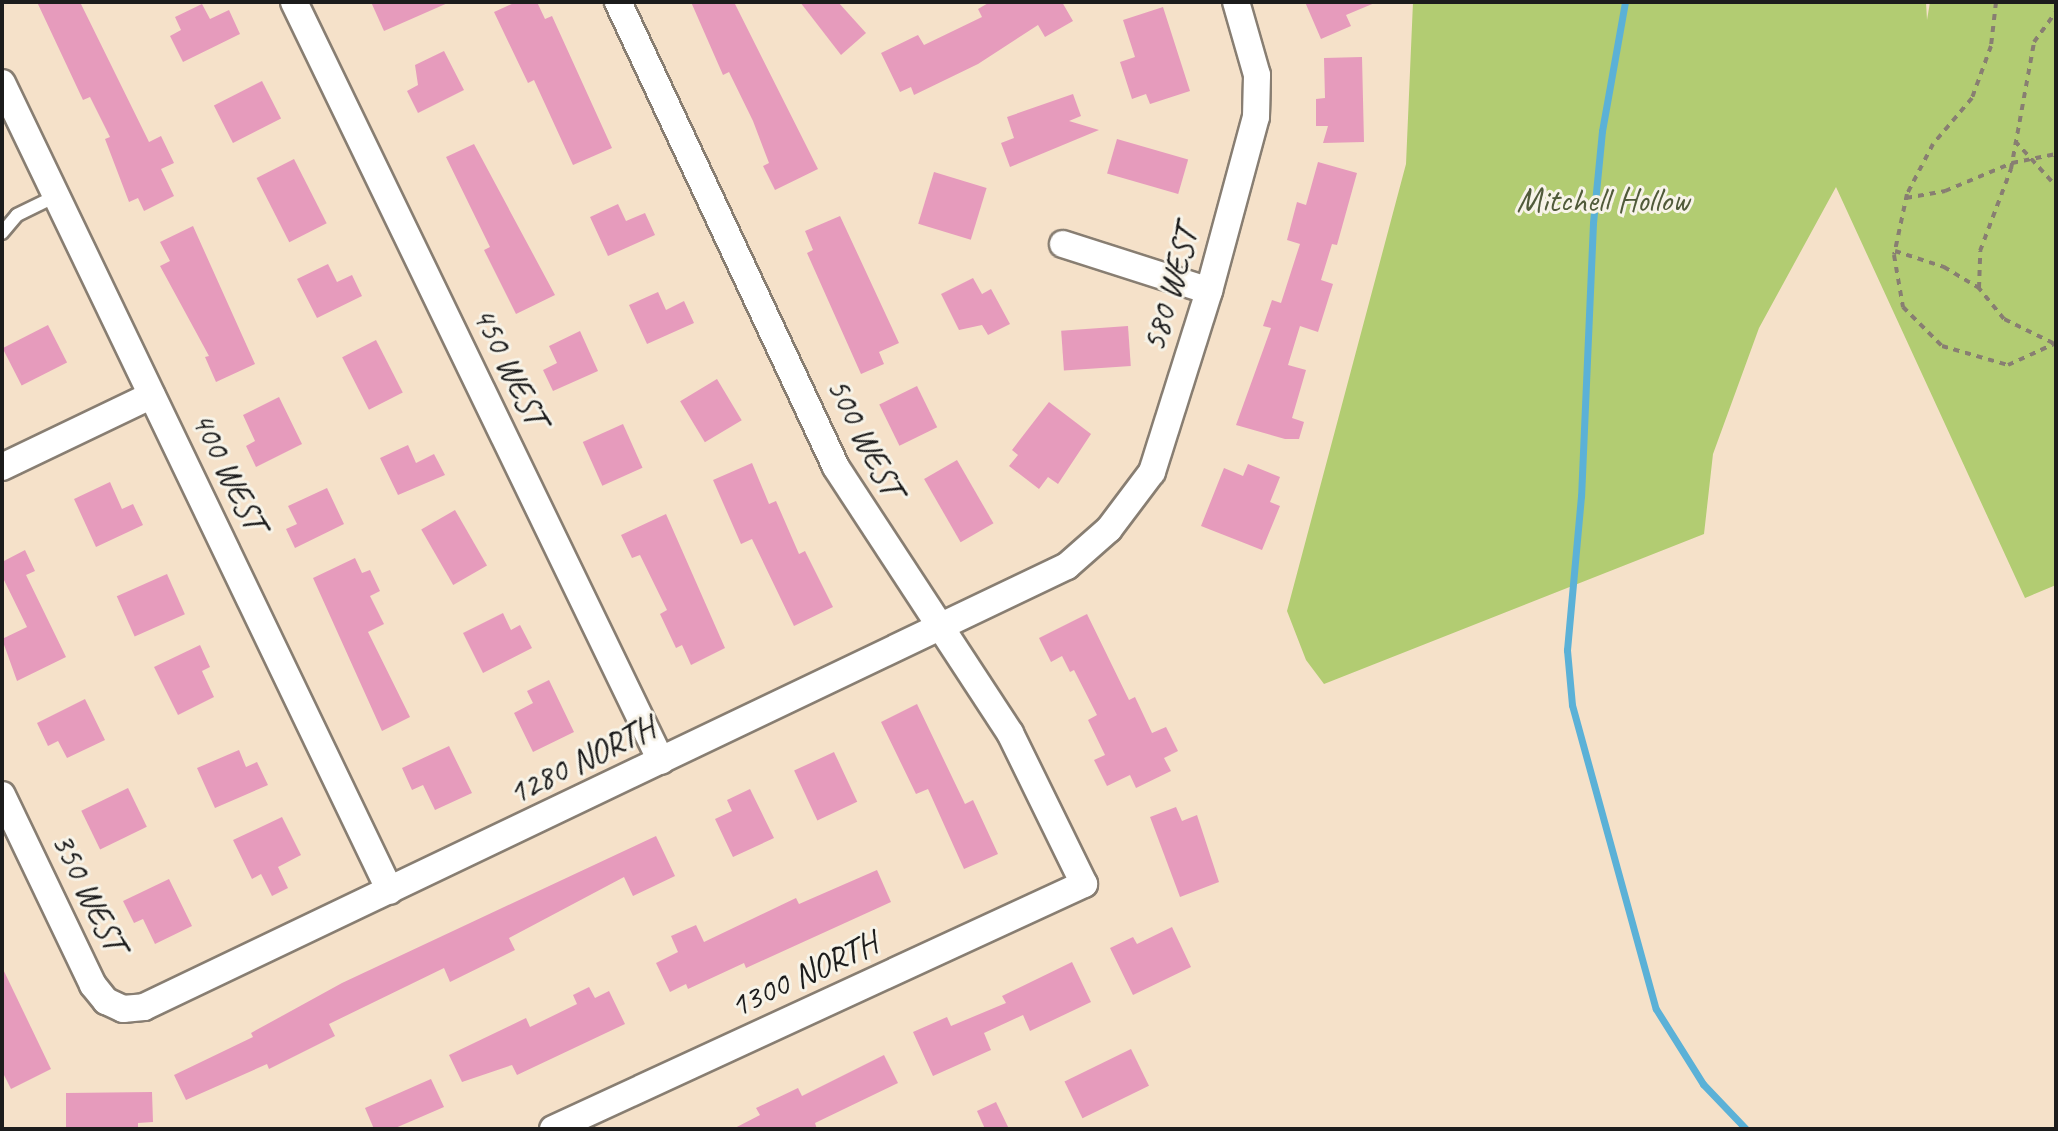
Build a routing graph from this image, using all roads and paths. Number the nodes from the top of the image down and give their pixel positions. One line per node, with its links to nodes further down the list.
1 (294, 2): 24 (street, 450 WEST)
2 (618, 2): 23 (street, 500 WEST)
3 (1236, 2): 18 (street, 580 WEST)
4 (1996, 2): 13 (path)
5 (2056, 12): 7 (path)
6 (2, 83): 12 (street, 400 WEST)
7 (2015, 141): 9 (path); 10 (path)
8 (2056, 154): 9 (path)
9 (2034, 157): 10 (path); 11 (path)
10 (2012, 163): 13 (path); 17 (path)
11 (2056, 186)
12 (56, 196): 14 (lane); 20 (street, 400 WEST)
13 (1906, 198): 16 (path)
14 (2, 233)
15 (1063, 244): 18 (street)
16 (1895, 251): 17 (path); 19 (path)
17 (1979, 288): 19 (path)
18 (1209, 291): 22 (street, 580 WEST)
19 (2055, 344)
20 (152, 395): 21 (street); 27 (street, 400 WEST)
21 (2, 467)
22 (1067, 566): 23 (street, 1280 NORTH)
23 (939, 628): 24 (street, 1280 NORTH); 26 (street, 500 WEST)
24 (661, 761): 27 (street, 1280 NORTH)
25 (2, 795): 28 (street, 350 WEST)
26 (1084, 884): 29 (street, 1300 NORTH)
27 (390, 891): 28 (street, 1280 NORTH)
28 (123, 1009)
29 (553, 1129)

